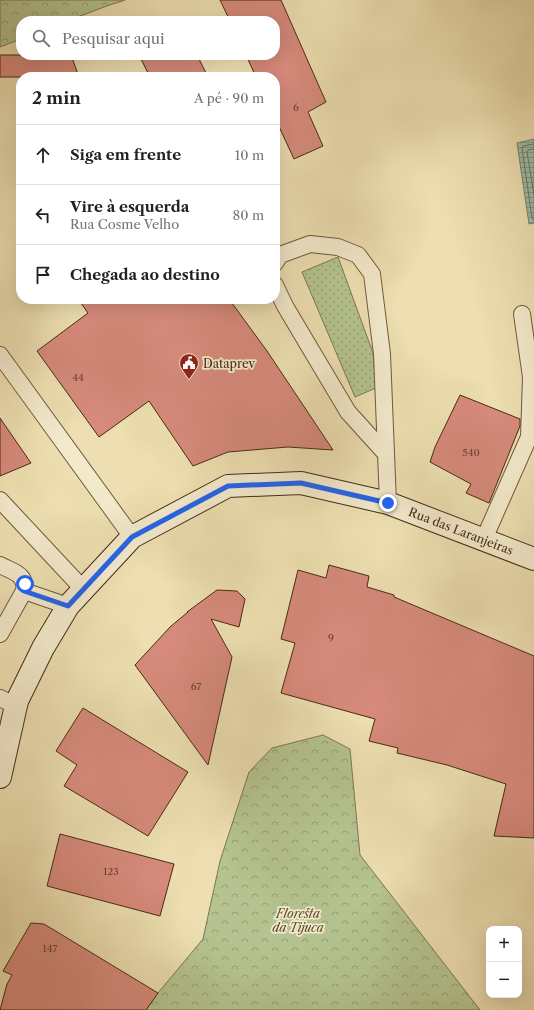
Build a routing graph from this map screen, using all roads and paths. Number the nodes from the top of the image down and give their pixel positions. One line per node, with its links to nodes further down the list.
1 (280, 255): 5 (lane)
2 (280, 296): 5 (lane)
3 (522, 314): 9 (lane)
4 (0, 355): 8 (lane)
5 (386, 454): 7 (lane)
6 (0, 500): 12 (lane)
7 (388, 503): 8 (main road, Rua das Laranjeiras); 9 (main road, Rua das Laranjeiras)
8 (132, 537): 12 (main road, Rua das Laranjeiras)
9 (484, 539): 10 (main road, Rua das Laranjeiras)
10 (534, 559)
11 (0, 565): 13 (lane)
12 (84, 590): 14 (main road, Rua das Laranjeiras)
13 (24, 591): 14 (lane); 15 (lane)
14 (68, 606): 16 (main road, Rua das Laranjeiras)
15 (0, 634)
16 (8, 702): 17 (main road, Rua das Laranjeiras)
17 (0, 777)

